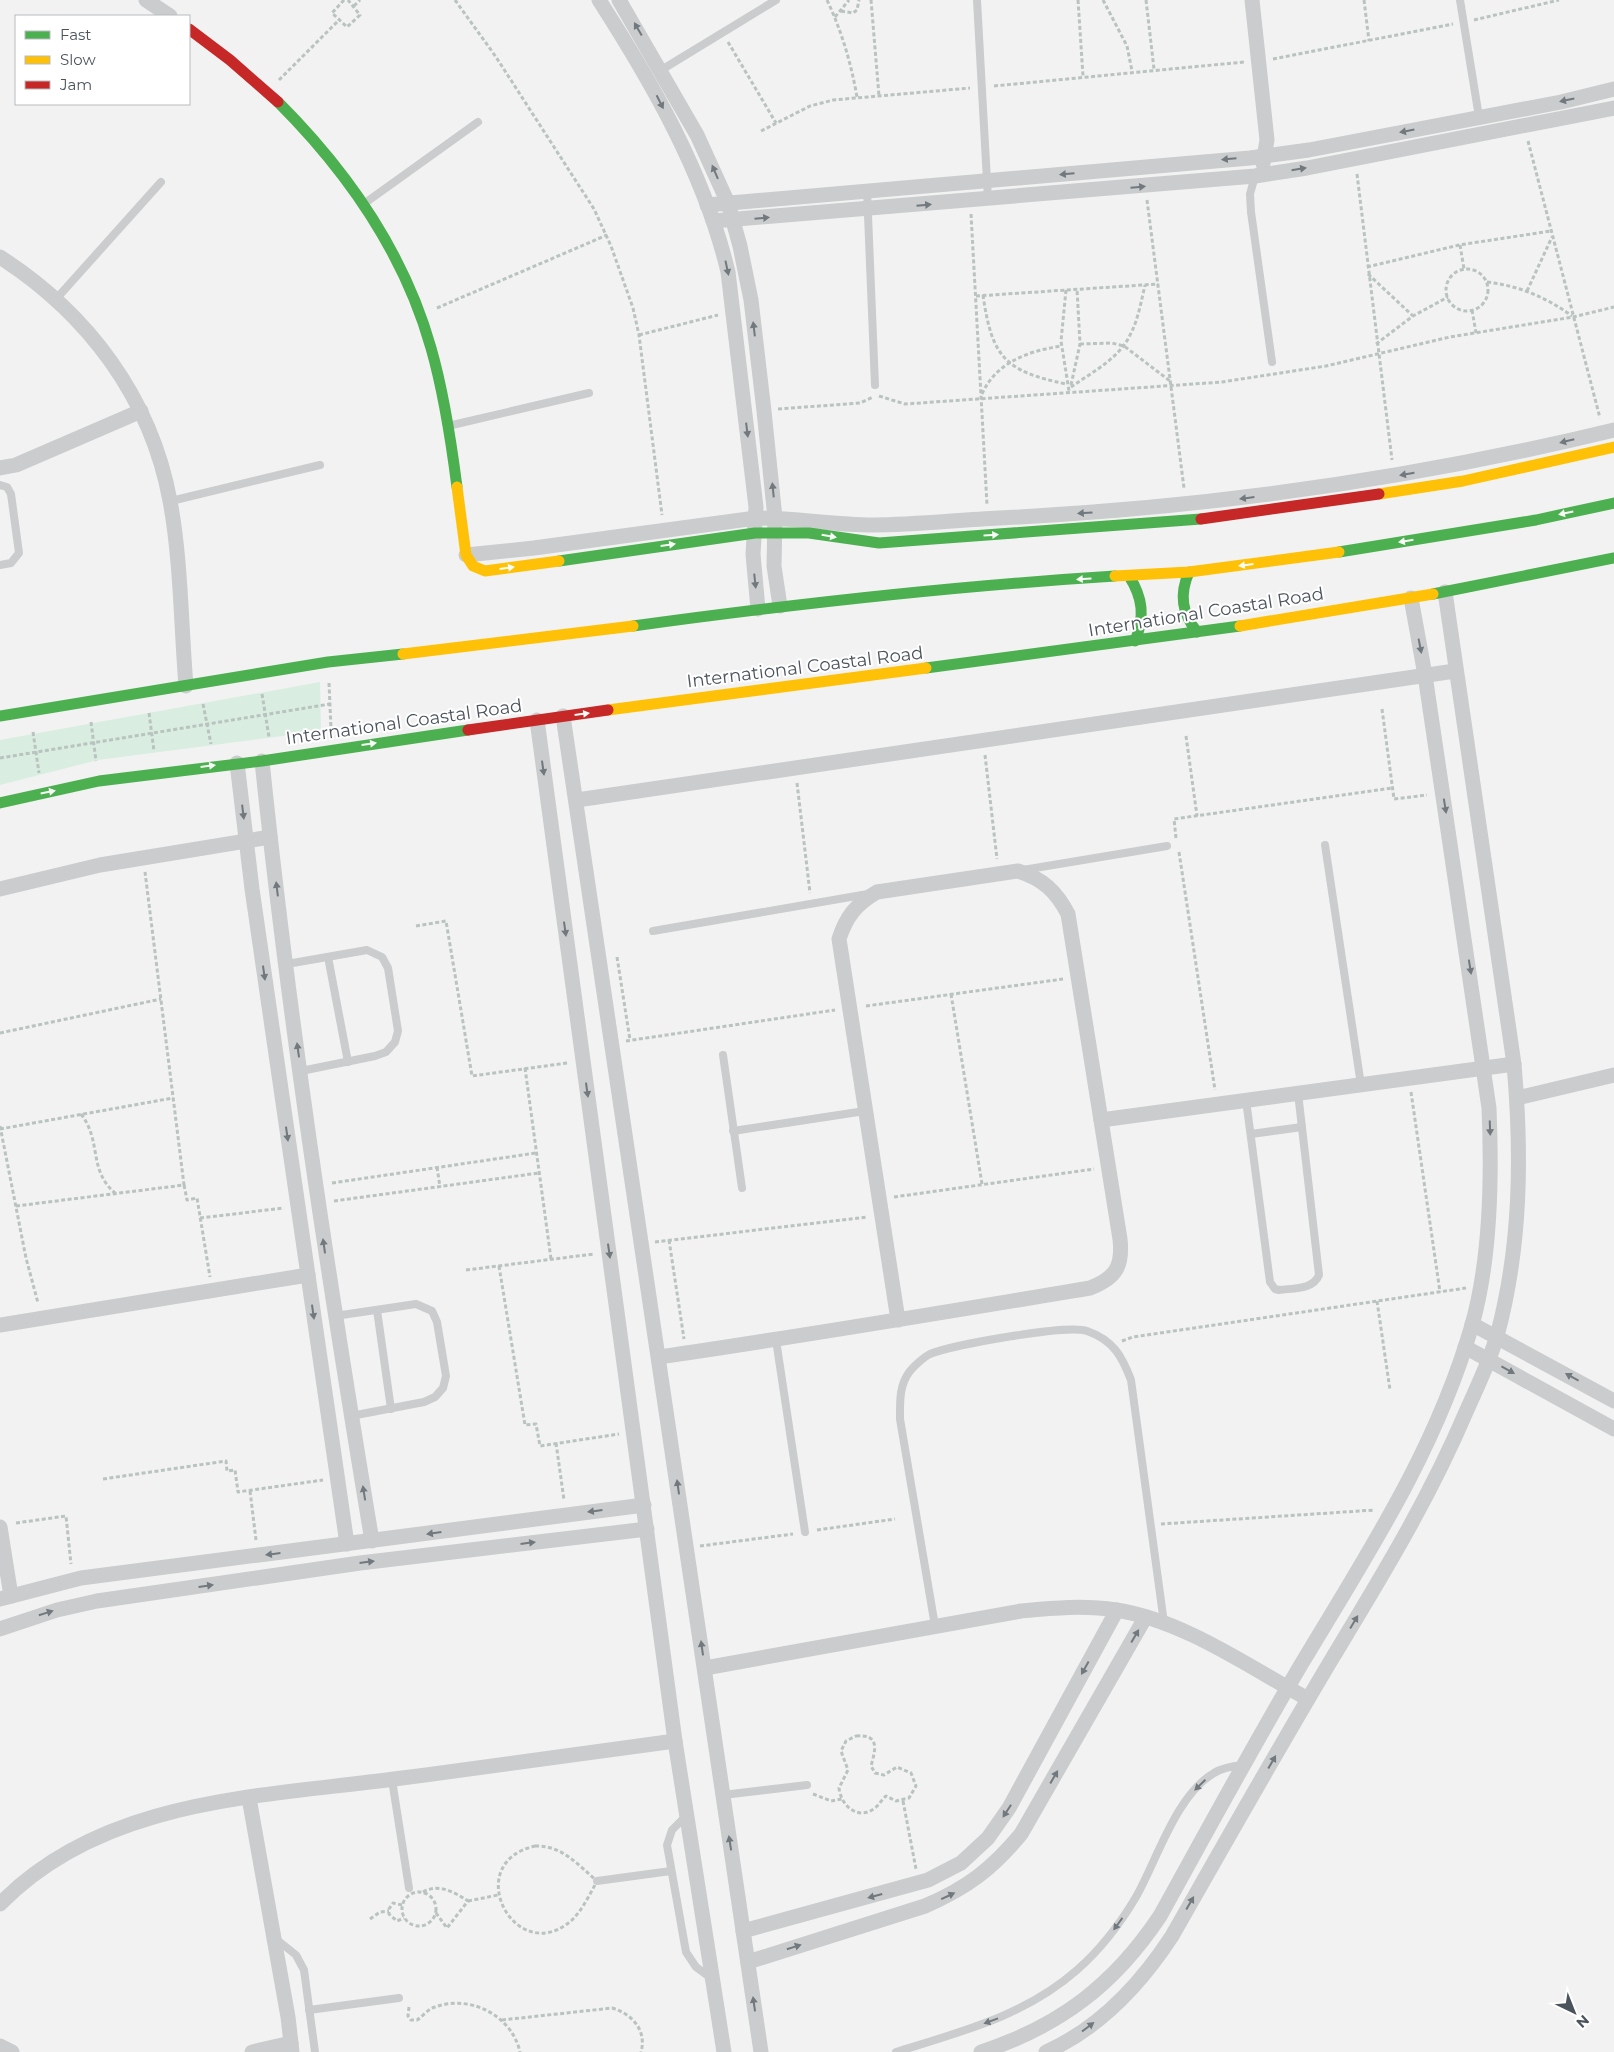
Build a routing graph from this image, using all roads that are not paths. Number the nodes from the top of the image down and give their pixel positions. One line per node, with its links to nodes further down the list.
1 (146, 0): 8 (street)
2 (599, 0): 11 (street)
3 (619, 0): 10 (street, one-way to 3)
4 (776, 0): 10 (lane)
5 (978, 0): 18 (lane)
6 (1252, 0): 16 (street)
7 (1460, 0): 14 (lane)
8 (168, 15)
9 (190, 30): 22 (main road)
10 (661, 70): 11 (lane); 23 (street, one-way to 10)
11 (647, 79): 24 (street, one-way to 24)
12 (1614, 89): 14 (street, one-way to 14)
13 (1614, 108): 17 (street, one-way to 13)
14 (1479, 118): 16 (street, one-way to 16)
15 (478, 122): 22 (lane)
16 (1266, 156): 17 (street); 18 (street, one-way to 18)
17 (1255, 176): 21 (street, one-way to 17); 30 (lane)
18 (988, 180): 20 (street); 21 (lane)
19 (161, 182): 29 (lane)
20 (867, 191): 23 (street); 25 (lane)
21 (988, 199): 25 (street, one-way to 21)
22 (365, 203): 34 (main road)
23 (728, 203): 24 (street); 26 (street)
24 (707, 205): 27 (street)
25 (868, 209): 26 (street, one-way to 25); 31 (lane)
26 (733, 220): 27 (street); 43 (street, one-way to 26)
27 (713, 222): 42 (street, one-way to 42)
28 (0, 257): 29 (street)
29 (57, 298): 33 (street)
30 (1272, 362)
31 (875, 385)
32 (589, 393): 34 (lane)
33 (141, 411): 38 (street); 40 (street)
34 (446, 426): 45 (main road)
35 (1609, 431): 43 (street, one-way to 43)
36 (1614, 447): 43 (main road, one-way to 36)
37 (320, 465): 40 (lane)
38 (0, 468)
39 (0, 485): 47 (lane)
40 (170, 501): 58 (street)
41 (1614, 503): 48 (main road, one-way to 48)
42 (756, 518): 43 (street); 44 (street); 45 (street)
43 (775, 525): 44 (main road); 52 (street)
44 (755, 533): 45 (main road, one-way to 44); 53 (street, one-way to 53)
45 (466, 555)
46 (1614, 558): 50 (main road, International Coastal Road)
47 (0, 565)
48 (1189, 572): 49 (main road); 54 (main road)
49 (1129, 576): 52 (main road, one-way to 52); 55 (main road)
50 (1445, 592): 51 (main road, International Coastal Road); 56 (street)
51 (1411, 598): 54 (main road, International Coastal Road); 57 (street, one-way to 57)
52 (780, 606): 53 (main road)
53 (758, 609): 58 (main road)
54 (1197, 632): 55 (main road, International Coastal Road)
55 (1135, 641): 60 (main road, International Coastal Road, one-way to 55)
56 (1455, 670): 57 (street); 78 (street)
57 (1425, 675): 64 (street); 79 (street, one-way to 79)
58 (192, 685): 59 (main road)
59 (0, 716)
60 (562, 716): 61 (main road, International Coastal Road); 64 (street)
61 (537, 720): 62 (main road, International Coastal Road, one-way to 61); 107 (street, one-way to 107)
62 (267, 760): 63 (main road, International Coastal Road); 66 (street)
63 (237, 763): 65 (main road, International Coastal Road, one-way to 63); 67 (street, one-way to 67)
64 (577, 800): 101 (street)
65 (0, 802)
66 (270, 837): 67 (street); 75 (street, one-way to 66)
67 (246, 842): 71 (street); 92 (street, one-way to 92)
68 (1324, 845): 82 (lane)
69 (1167, 846): 70 (lane)
70 (1018, 871): 72 (street); 87 (street)
71 (0, 889)
72 (877, 892): 73 (lane); 86 (street)
73 (653, 931)
74 (328, 957): 75 (lane); 77 (lane); 77 (lane)
75 (287, 964): 80 (street, one-way to 75)
76 (722, 1055): 89 (lane)
77 (348, 1062): 80 (lane)
78 (1514, 1064): 79 (street); 84 (street)
79 (1483, 1068): 82 (street); 96 (street, one-way to 96)
80 (301, 1071): 94 (street, one-way to 80)
81 (1614, 1074): 84 (street)
82 (1361, 1085): 83 (street)
83 (1298, 1094): 85 (street); 88 (lane)
84 (1517, 1098): 98 (street)
85 (1246, 1100): 87 (street); 90 (lane)
86 (865, 1111): 89 (lane); 95 (street)
87 (1101, 1120): 95 (street)
88 (1302, 1127): 90 (lane); 90 (lane)
89 (733, 1131): 91 (lane)
90 (1251, 1134)
91 (742, 1188)
92 (308, 1275): 97 (street); 112 (street, one-way to 112)
93 (377, 1310): 94 (lane); 104 (lane); 104 (lane)
94 (335, 1316): 105 (street)
95 (898, 1320): 99 (street)
96 (1472, 1324): 98 (street); 100 (street)
97 (0, 1325)
98 (1497, 1335): 102 (street); 103 (street, one-way to 98)
99 (776, 1340): 101 (street); 110 (lane)
100 (1464, 1347): 102 (street); 122 (street)
101 (659, 1357): 121 (street, one-way to 101)
102 (1489, 1360): 106 (street, one-way to 106); 123 (street, one-way to 102)
103 (1614, 1401)
104 (391, 1408): 105 (lane)
105 (351, 1416): 111 (street, one-way to 105)
106 (1614, 1429)
107 (644, 1505): 109 (street); 111 (street, one-way to 111)
108 (5, 1525): 114 (street)
109 (647, 1528): 115 (street, one-way to 109); 124 (street)
110 (805, 1532)
111 (372, 1541): 112 (street)
112 (347, 1544): 113 (street, one-way to 113)
113 (92, 1577): 114 (street); 115 (street)
114 (5, 1598)
115 (97, 1601): 120 (street, one-way to 115)
116 (1117, 1610): 117 (street); 119 (street); 135 (street, one-way to 135)
117 (1145, 1618): 118 (street); 137 (street, one-way to 117)
118 (1164, 1623): 119 (lane); 122 (street)
119 (935, 1626): 121 (street)
120 (0, 1629)
121 (705, 1668): 128 (street)
122 (1288, 1688): 123 (street); 125 (street)
123 (1308, 1699): 150 (street, one-way to 123)
124 (675, 1741): 126 (street); 130 (street)
125 (1243, 1765): 148 (lane, one-way to 148); 149 (street)
126 (392, 1780): 129 (street); 133 (lane)
127 (807, 1786): 128 (lane)
128 (723, 1795): 135 (street, one-way to 128)
129 (249, 1798): 134 (street); 136 (street)
130 (687, 1815): 131 (lane); 138 (street)
131 (671, 1870): 132 (lane); 138 (lane)
132 (597, 1881)
133 (409, 1888)
134 (0, 1904)
135 (743, 1931): 137 (street)
136 (273, 1937): 140 (lane); 142 (street)
137 (748, 1962): 147 (street, one-way to 137)
138 (712, 1978): 146 (street)
139 (399, 1998): 140 (lane)
140 (309, 2010): 145 (lane)
141 (0, 2046): 143 (street)
142 (292, 2048): 144 (street)
143 (12, 2052)
144 (252, 2052)
145 (315, 2052)
146 (724, 2052)
147 (761, 2052)
148 (896, 2052)
149 (981, 2052)
150 (1046, 2052)

